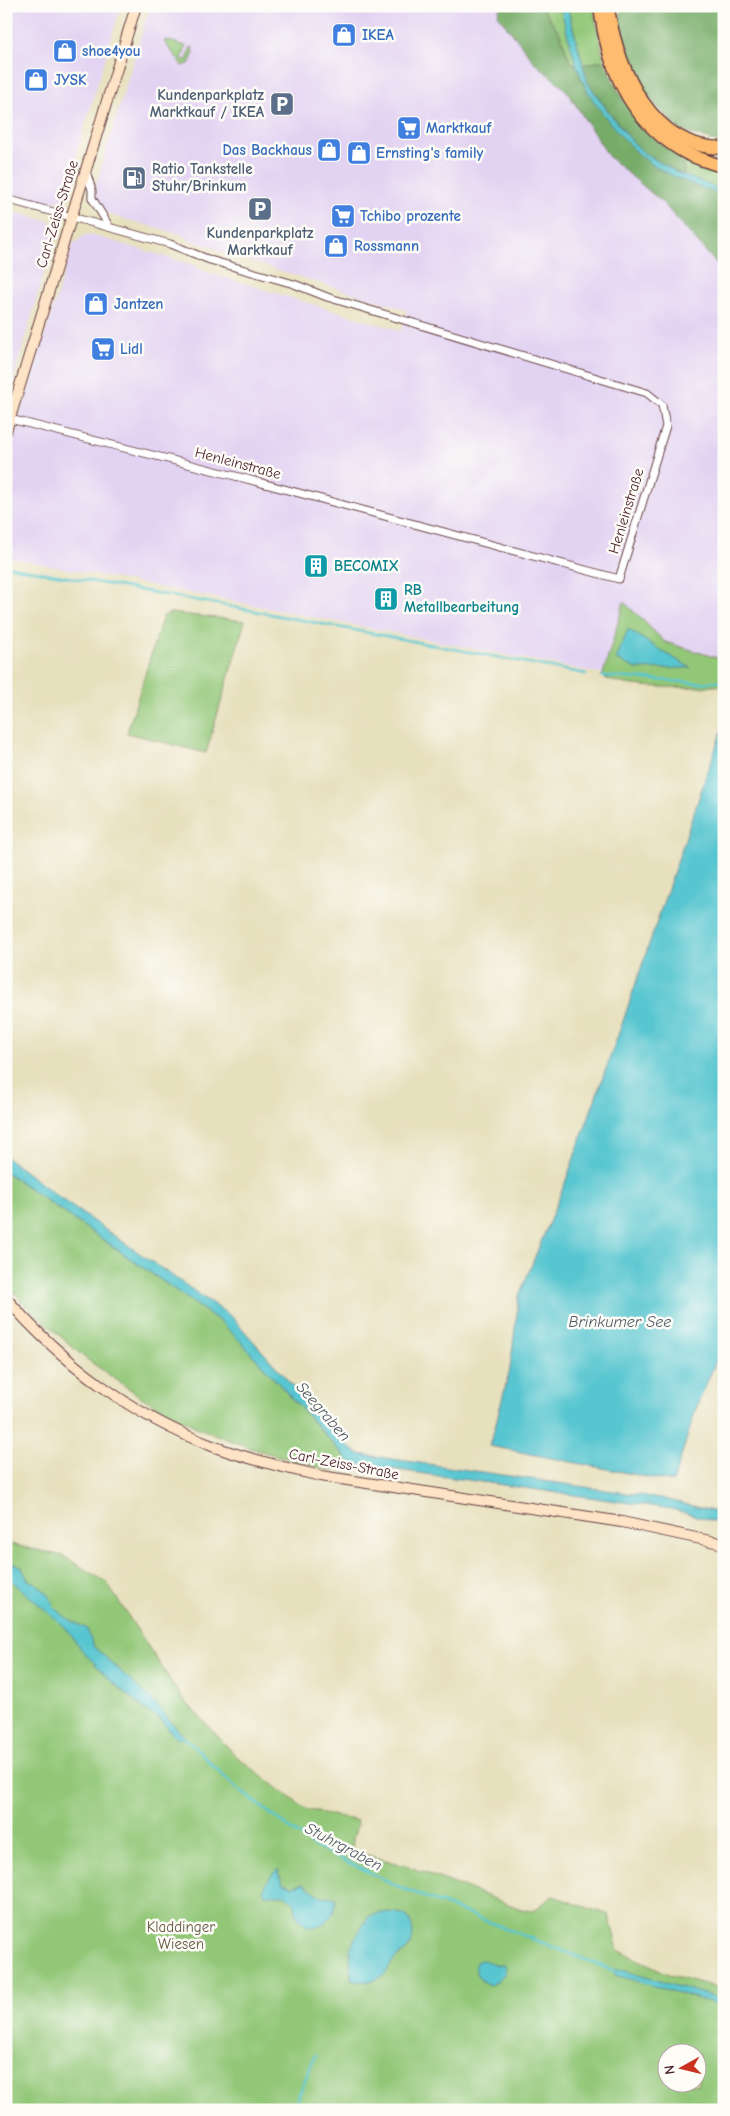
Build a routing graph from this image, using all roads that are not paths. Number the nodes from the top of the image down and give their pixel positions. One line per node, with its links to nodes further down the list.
1 (136, 6): 8 (main road, Carl-Zeiss-Straße)
2 (600, 6): 7 (highway)
3 (608, 6): 5 (highway)
4 (614, 6): 5 (highway)
5 (613, 31): 6 (highway)
6 (724, 148)
7 (724, 167)
8 (86, 171): 10 (main road, Carl-Zeiss-Straße); 11 (street)
9 (6, 199): 10 (street, Henleinstraße)
10 (72, 216): 11 (street, Henleinstraße); 12 (main road, Carl-Zeiss-Straße)
11 (109, 226): 12 (street, Henleinstraße)
12 (10, 419): 13 (main road, Carl-Zeiss-Straße)
13 (6, 431)
14 (6, 1298): 15 (main road, Carl-Zeiss-Straße)
15 (724, 1544)

